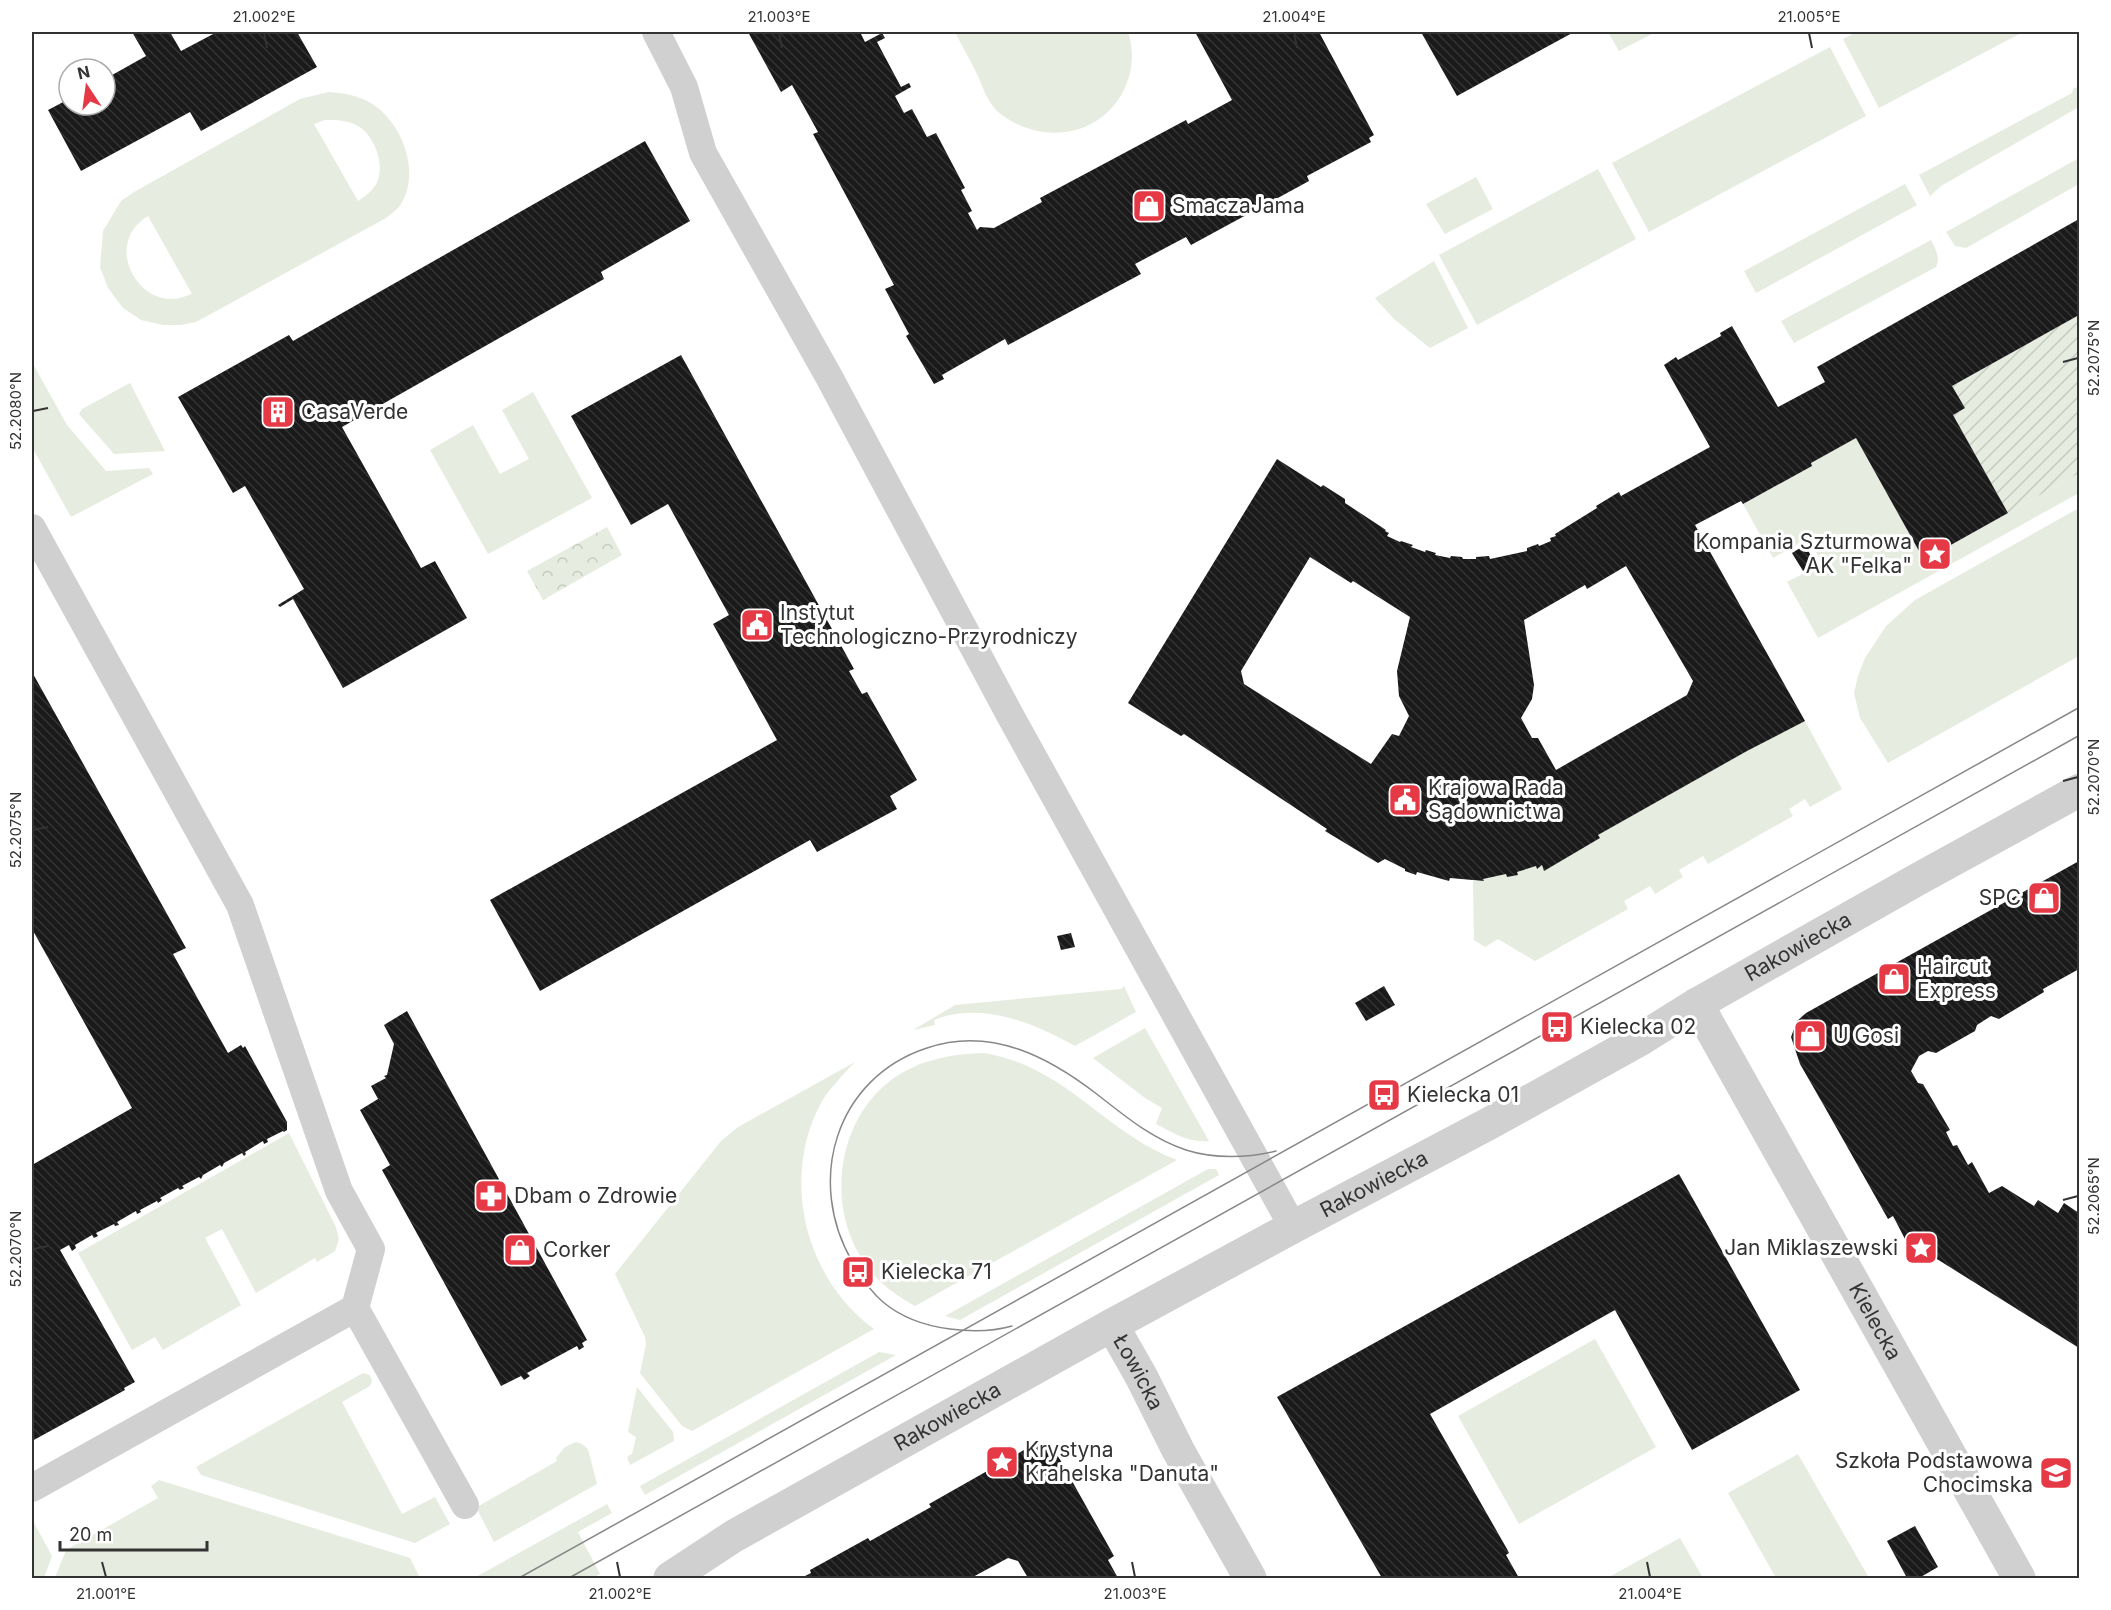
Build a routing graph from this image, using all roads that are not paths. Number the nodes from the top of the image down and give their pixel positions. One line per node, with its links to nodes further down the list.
1 (656, 32): 5 (lane)
2 (32, 528): 6 (lane)
3 (2079, 790): 4 (street, Rakowiecka)
4 (1697, 1004): 5 (street, Rakowiecka); 12 (street, Kielecka)
5 (1293, 1227): 7 (street, Rakowiecka)
6 (356, 1308): 8 (lane); 9 (lane)
7 (1112, 1326): 10 (street, Rakowiecka); 11 (street, Łowicka)
8 (32, 1488)
9 (465, 1505)
10 (671, 1578)
11 (1250, 1578)
12 (2019, 1578)

